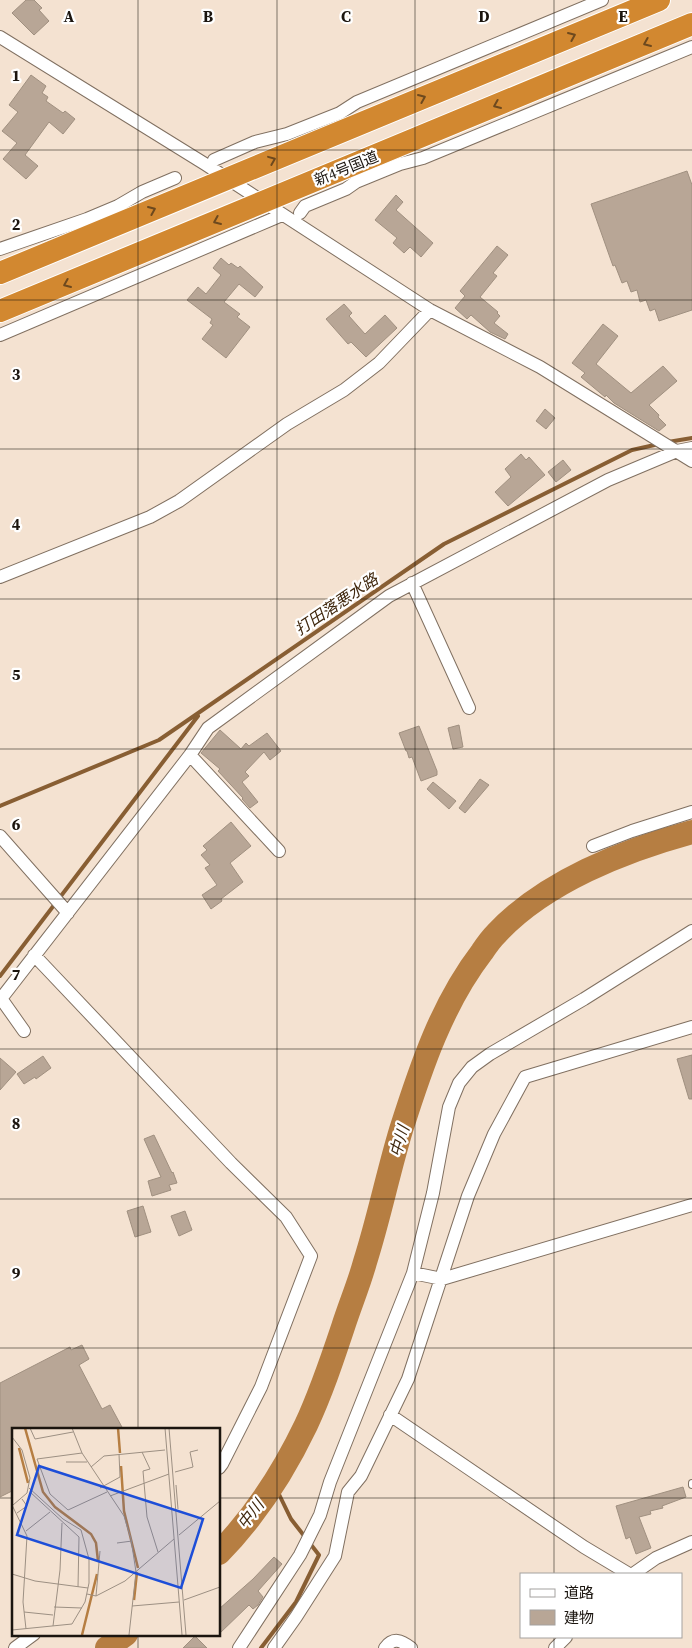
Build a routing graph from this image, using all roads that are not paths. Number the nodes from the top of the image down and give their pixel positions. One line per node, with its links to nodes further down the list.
1 (602, 0): 6 (street)
2 (659, 0): 6 (highway, one-way to 2)
3 (692, 24): 8 (highway, 新4号国道, one-way to 8)
4 (0, 37): 10 (street)
5 (692, 46): 8 (street)
6 (316, 132): 7 (street); 10 (highway, one-way to 6)
7 (214, 160)
8 (372, 166): 11 (highway, 新4号国道); 12 (street)
9 (175, 178): 14 (street)
10 (227, 179): 11 (street); 14 (highway, one-way to 10)
11 (262, 202): 13 (street); 18 (highway, 新4号国道, one-way to 18)
12 (300, 213)
13 (282, 215): 17 (street); 19 (street)
14 (104, 221): 15 (street); 16 (highway)
15 (0, 249)
16 (0, 273)
17 (430, 310): 21 (street); 23 (street)
18 (0, 311)
19 (0, 335)
20 (692, 448): 21 (street)
21 (677, 452): 22 (street); 24 (street)
22 (692, 462)
23 (0, 577)
24 (412, 583): 25 (street); 26 (street)
25 (468, 708)
26 (190, 755): 30 (street); 31 (street)
27 (692, 812): 29 (street)
28 (0, 836): 31 (street)
29 (593, 846)
30 (279, 851)
31 (68, 913): 33 (street)
32 (692, 931): 38 (street)
33 (34, 955): 34 (street); 41 (street)
34 (0, 998): 36 (street)
35 (692, 1027): 39 (street)
36 (24, 1031)
37 (692, 1205): 39 (street)
38 (413, 1273): 39 (street); 48 (street)
39 (442, 1279): 40 (street)
40 (390, 1415): 43 (street); 49 (street)
41 (220, 1467)
42 (692, 1542): 44 (street)
43 (629, 1573)
44 (633, 1573)
45 (31, 1636): 47 (street)
46 (565, 1638): 52 (street)
47 (15, 1648)
48 (239, 1648)
49 (274, 1648)
50 (385, 1648): 51 (street)
51 (411, 1648)
52 (555, 1648)

